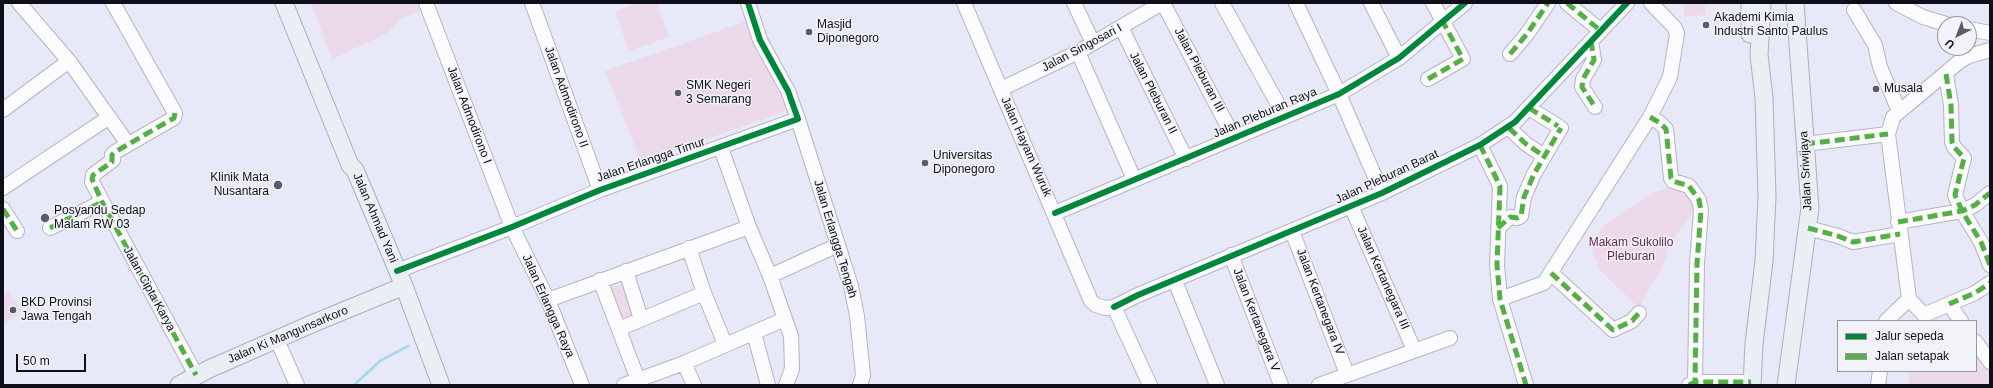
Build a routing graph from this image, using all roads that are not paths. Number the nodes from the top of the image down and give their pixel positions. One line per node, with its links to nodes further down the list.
1 (19, 3): 37 (street)
2 (113, 3): 53 (street)
3 (284, 3): 84 (main road, Jalan Ahmad Yani)
4 (426, 3): 69 (street, Jalan Admodirono I)
5 (532, 3): 61 (street, Jalan Admodirono II)
6 (964, 3): 40 (street, Jalan Hayam Wuruk)
7 (1074, 3): 31 (street)
8 (1162, 3): 26 (street, Jalan Singosari I); 52 (street, Jalan Pleburan III)
9 (1222, 3): 46 (street)
10 (1296, 3): 41 (street)
11 (1371, 3): 36 (street)
12 (1433, 3): 25 (street)
13 (1465, 3): 25 (street, Jalan Pleburan Raya)
14 (1548, 3): 34 (street)
15 (1567, 3): 27 (street)
16 (1627, 3): 27 (street, Jalan Pleburan Barat)
17 (1651, 3): 47 (street)
18 (1750, 3): 35 (main road)
19 (1762, 3): 35 (main road)
20 (1796, 3): 54 (main road, Jalan Sriwijaya)
21 (1896, 3): 24 (street)
22 (750, 4): 49 (street)
23 (1854, 10): 45 (street)
24 (1937, 21)
25 (1443, 22): 36 (street, Jalan Pleburan Raya); 39 (street)
26 (1120, 28): 31 (street, Jalan Singosari I); 58 (street, Jalan Pleburan II)
27 (1601, 30): 30 (street, Jalan Pleburan Barat)
28 (1977, 31): 29 (street)
29 (1990, 34)
30 (1591, 41): 42 (street); 43 (street, Jalan Pleburan Barat)
31 (1093, 43): 33 (street, Jalan Singosari I)
32 (1990, 50): 38 (street)
33 (1078, 52): 40 (street, Jalan Singosari I); 59 (street)
34 (1510, 54)
35 (1759, 55): 113 (main road)
36 (1399, 58): 41 (street, Jalan Pleburan Raya)
37 (69, 61): 44 (street); 48 (street)
38 (1946, 74): 45 (street); 67 (street)
39 (1428, 79)
40 (1001, 89): 68 (street, Jalan Hayam Wuruk)
41 (1339, 94): 46 (street, Jalan Pleburan Raya); 62 (street)
42 (1596, 107)
43 (1529, 108): 50 (street, Jalan Pleburan Barat); 57 (street)
44 (3, 110)
45 (1899, 111): 51 (street)
46 (1285, 117): 52 (street, Jalan Pleburan Raya)
47 (1650, 117): 82 (street); 114 (street)
48 (108, 118): 53 (street); 60 (street)
49 (798, 119): 56 (street, Jalan Erlangga Timur); 77 (street, Jalan Erlangga Tengah)
50 (1509, 128): 55 (street, Jalan Pleburan Barat); 57 (street)
51 (1888, 134): 54 (street); 74 (street)
52 (1234, 138): 58 (street, Jalan Pleburan Raya)
53 (128, 144): 64 (street, Jalan Cipta Karya)
54 (1805, 144): 73 (main road, Jalan Sriwijaya)
55 (1480, 145): 62 (street, Jalan Pleburan Barat); 72 (street)
56 (721, 148): 61 (street, Jalan Erlangga Timur); 70 (street)
57 (1544, 156): 72 (street)
58 (1186, 159): 59 (street, Jalan Pleburan Raya)
59 (1134, 179): 68 (street, Jalan Pleburan Raya)
60 (3, 188)
61 (600, 190): 69 (street, Jalan Erlangga Timur)
62 (1382, 193): 65 (street, Jalan Pleburan Barat)
63 (1990, 193): 67 (street)
64 (102, 202): 71 (street); 110 (street, Jalan Cipta Karya)
65 (1351, 206): 76 (street, Jalan Pleburan Barat); 105 (street, Jalan Kertanegara III)
66 (3, 210): 75 (street)
67 (1962, 212): 74 (street); 80 (street)
68 (1055, 213): 93 (street, Jalan Hayam Wuruk)
69 (512, 227): 84 (street, Jalan Erlangga Timur); 91 (street, Jalan Erlangga Raya)
70 (749, 227): 78 (street); 83 (street)
71 (50, 228)
72 (1498, 228): 89 (street)
73 (1808, 228): 74 (street); 129 (main road, Jalan Sriwijaya)
74 (1899, 228): 90 (street)
75 (17, 231)
76 (1292, 231): 79 (street, Jalan Pleburan Barat); 109 (street, Jalan Kertanegara IV)
77 (838, 245): 83 (street); 112 (street, Jalan Erlangga Tengah)
78 (689, 248): 81 (street); 88 (street)
79 (1231, 255): 86 (street, Jalan Pleburan Barat); 126 (street, Jalan Kertanegara V)
80 (1990, 265)
81 (626, 271): 85 (street); 95 (street)
82 (1551, 273): 89 (street); 94 (street)
83 (770, 276): 96 (street)
84 (398, 280): 102 (main road, Jalan Ki Mangunsarkoro); 117 (main road, Jalan Ahmad Yani); 118 (main road, Jalan Ahmad Yani)
85 (600, 280): 91 (street); 99 (street)
86 (1175, 281): 93 (street, Jalan Pleburan Barat); 125 (street)
87 (1990, 282): 92 (street)
88 (704, 293): 95 (street); 104 (street)
89 (1500, 299): 128 (street)
90 (1909, 299): 92 (street); 97 (street)
91 (548, 300): 119 (street, Jalan Erlangga Raya)
92 (1949, 304): 98 (street)
93 (1114, 307): 124 (street)
94 (1639, 313)
95 (641, 319): 99 (street)
96 (785, 320): 100 (street); 123 (street)
97 (1887, 320)
98 (1960, 320)
99 (618, 329): 111 (street)
100 (754, 333): 104 (street); 122 (street)
101 (1450, 338): 105 (street)
102 (277, 340): 110 (main road, Jalan Ki Mangunsarkoro); 116 (street)
103 (1977, 343): 106 (street)
104 (725, 344): 107 (street)
105 (1414, 350): 109 (street)
106 (1990, 362)
107 (684, 363): 111 (street); 121 (street)
108 (1880, 372): 130 (street)
109 (1348, 374): 127 (street)
110 (196, 375): 115 (main road, Jalan Ki Mangunsarkoro)
111 (639, 382): 120 (street)
112 (863, 382)
113 (1751, 383): 114 (street)
114 (1692, 384)
115 (179, 385)
116 (296, 385)
117 (435, 385)
118 (441, 385)
119 (582, 385)
120 (624, 385)
121 (694, 385)
122 (768, 385)
123 (786, 385)
124 (1150, 385)
125 (1217, 385)
126 (1281, 385)
127 (1319, 385)
128 (1526, 385)
129 (1786, 385)
130 (1878, 385)

